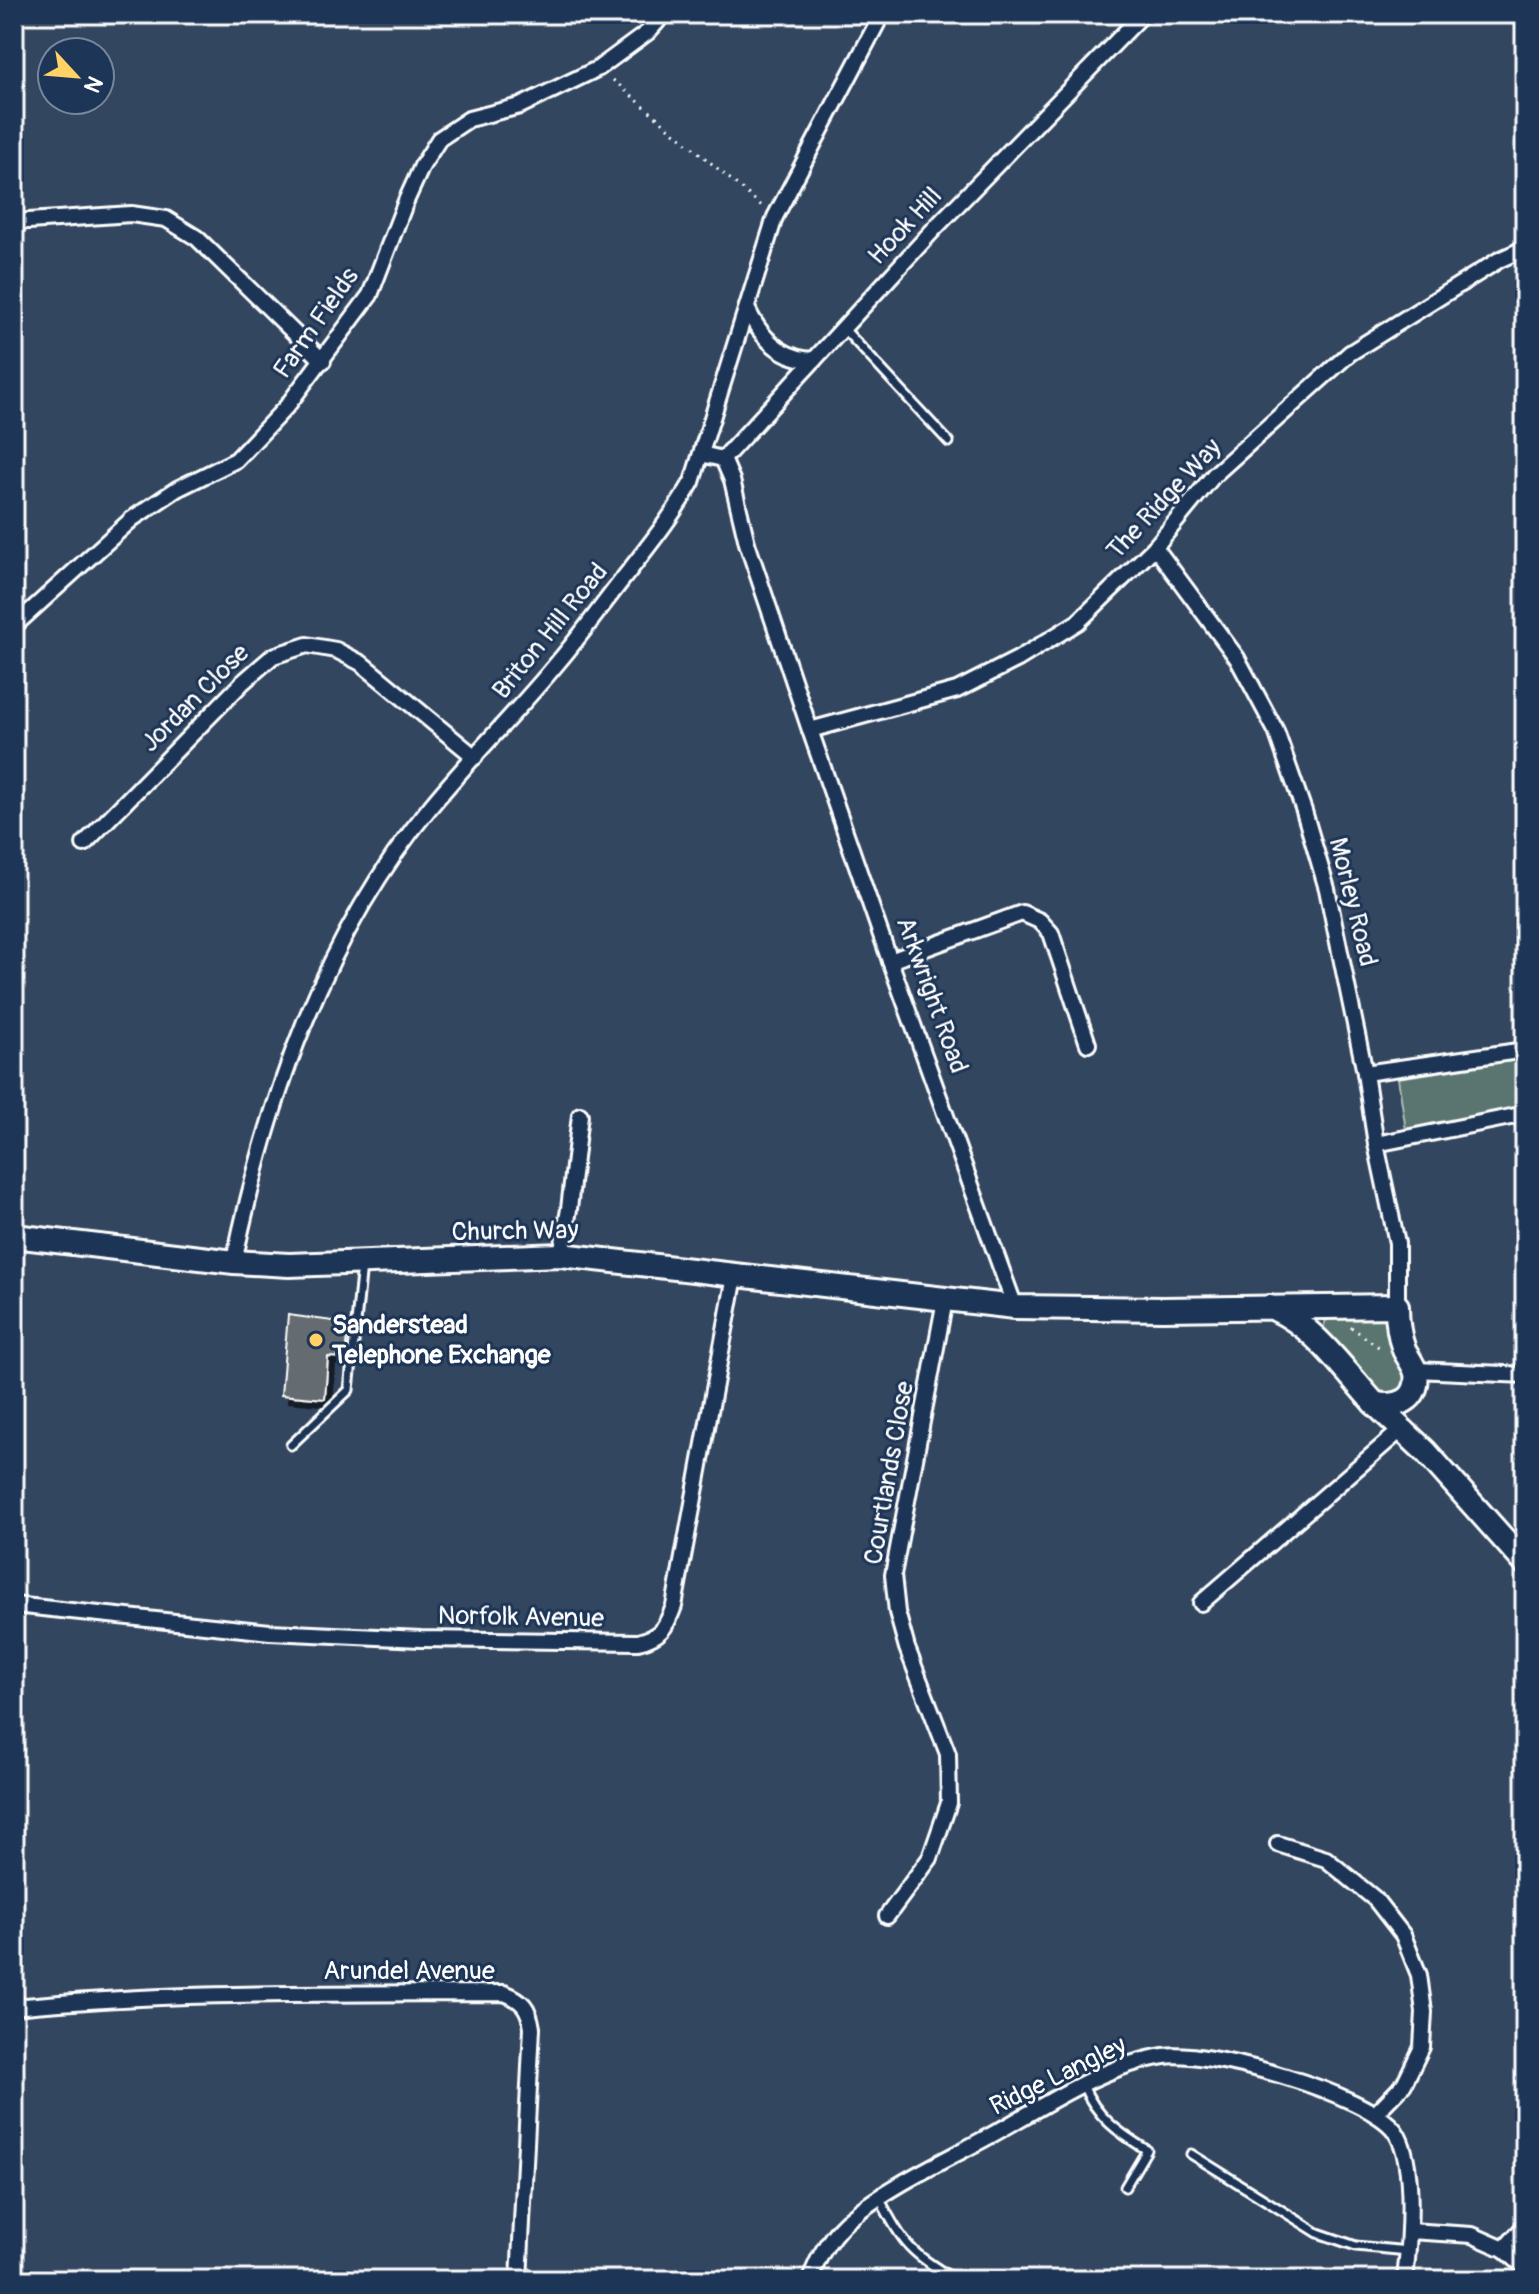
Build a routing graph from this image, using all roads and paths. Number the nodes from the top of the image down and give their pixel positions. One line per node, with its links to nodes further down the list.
1 (664, 14): 4 (street, Farm Fields)
2 (882, 14): 5 (street, Briton Hill Road)
3 (1143, 14): 9 (street, Hook Hill)
4 (599, 68): 5 (path); 11 (street, Farm Fields)
5 (775, 217): 8 (street, Briton Hill Road)
6 (14, 222): 11 (street)
7 (1525, 248): 15 (street, The Ridge Way)
8 (747, 308): 10 (street); 13 (street, Briton Hill Road)
9 (843, 328): 10 (street, Hook Hill); 12 (lane)
10 (814, 360): 14 (street, Hook Hill)
11 (323, 361): 16 (street, Farm Fields)
12 (949, 442)
13 (701, 454): 14 (street); 18 (street, Briton Hill Road)
14 (723, 459): 17 (street, Arkwright Road)
15 (1155, 547): 17 (street, The Ridge Way); 23 (street, Morley Road)
16 (14, 626)
17 (810, 730): 20 (street, Arkwright Road)
18 (475, 757): 19 (street, Jordan Close); 29 (street, Briton Hill Road)
19 (84, 844)
20 (890, 961): 21 (street); 35 (street, Arkwright Road)
21 (1088, 1044)
22 (1525, 1050): 23 (street)
23 (1365, 1073): 26 (street, Morley Road)
24 (1525, 1114): 26 (street)
25 (580, 1115): 28 (street)
26 (1376, 1144): 34 (street, Morley Road)
27 (14, 1236): 29 (street, Church Way)
28 (561, 1255): 30 (street, Church Way); 31 (street, Church Way)
29 (234, 1262): 30 (street, Church Way)
30 (362, 1263): 44 (lane)
31 (735, 1276): 32 (street, Church Way); 48 (street, Norfolk Avenue)
32 (945, 1300): 35 (street, Church Way); 50 (street, Courtlands Close)
33 (1337, 1305): 34 (street); 36 (street); 38 (street)
34 (1397, 1306): 41 (street)
35 (1015, 1307): 36 (street)
36 (1270, 1307): 38 (street)
37 (1350, 1324): 39 (path)
38 (1321, 1345): 42 (street)
39 (1385, 1353)
40 (1525, 1375): 41 (street)
41 (1416, 1378): 42 (street); 45 (street)
42 (1374, 1403): 43 (street)
43 (1402, 1429): 45 (street); 47 (street)
44 (291, 1445)
45 (1426, 1452): 46 (street)
46 (1525, 1563)
47 (1201, 1603)
48 (14, 1605)
49 (1278, 1844): 53 (street)
50 (887, 1916)
51 (14, 2007): 62 (street, Arundel Avenue)
52 (1083, 2085): 53 (street, Ridge Langley); 55 (lane); 56 (street, Ridge Langley)
53 (1375, 2114): 58 (street, Ridge Langley)
54 (1191, 2154): 60 (lane)
55 (1125, 2187)
56 (880, 2199): 63 (street, Ridge Langley); 64 (lane)
57 (1522, 2229): 59 (street)
58 (1410, 2231): 59 (street); 60 (street, Ridge Langley)
59 (1504, 2249): 61 (street)
60 (1408, 2251): 65 (street, Ridge Langley)
61 (1521, 2264)
62 (519, 2280)
63 (810, 2280)
64 (955, 2280)
65 (1405, 2280)

